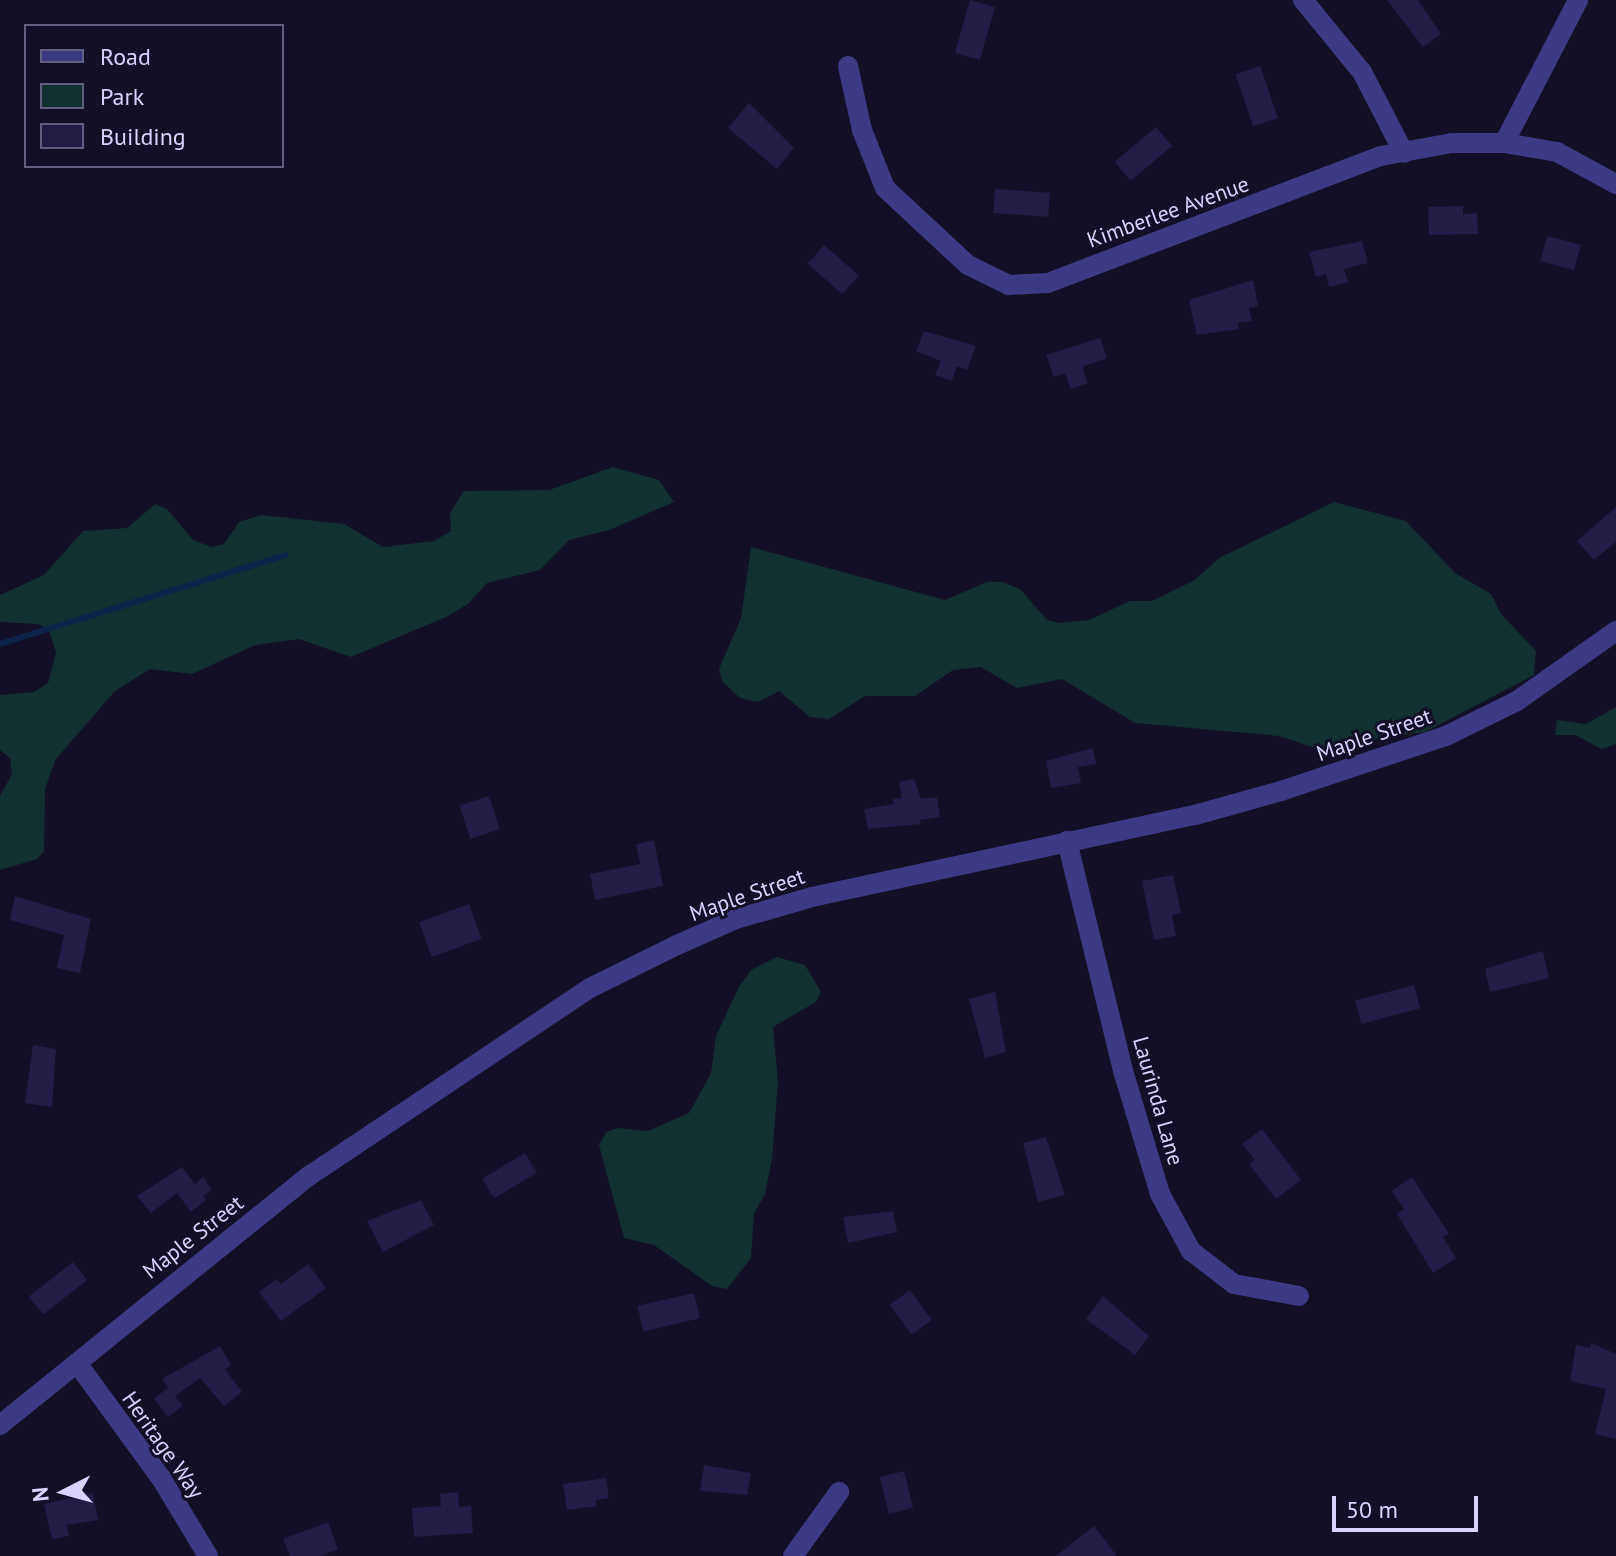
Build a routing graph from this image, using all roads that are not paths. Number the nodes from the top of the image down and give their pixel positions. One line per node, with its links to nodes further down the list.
1 (1303, 0): 5 (street)
2 (1578, 0): 4 (street)
3 (848, 66): 5 (street, Kimberlee Avenue)
4 (1504, 143): 5 (street, Kimberlee Avenue); 6 (street, Kimberlee Avenue)
5 (1404, 153)
6 (1616, 184)
7 (1616, 631): 8 (street, Maple Street)
8 (1067, 841): 9 (street, Laurinda Lane); 10 (street, Maple Street)
9 (1299, 1296)
10 (77, 1363): 11 (street, Maple Street); 13 (street, Heritage Way)
11 (0, 1425)
12 (839, 1492): 14 (street)
13 (208, 1556)
14 (793, 1556)

